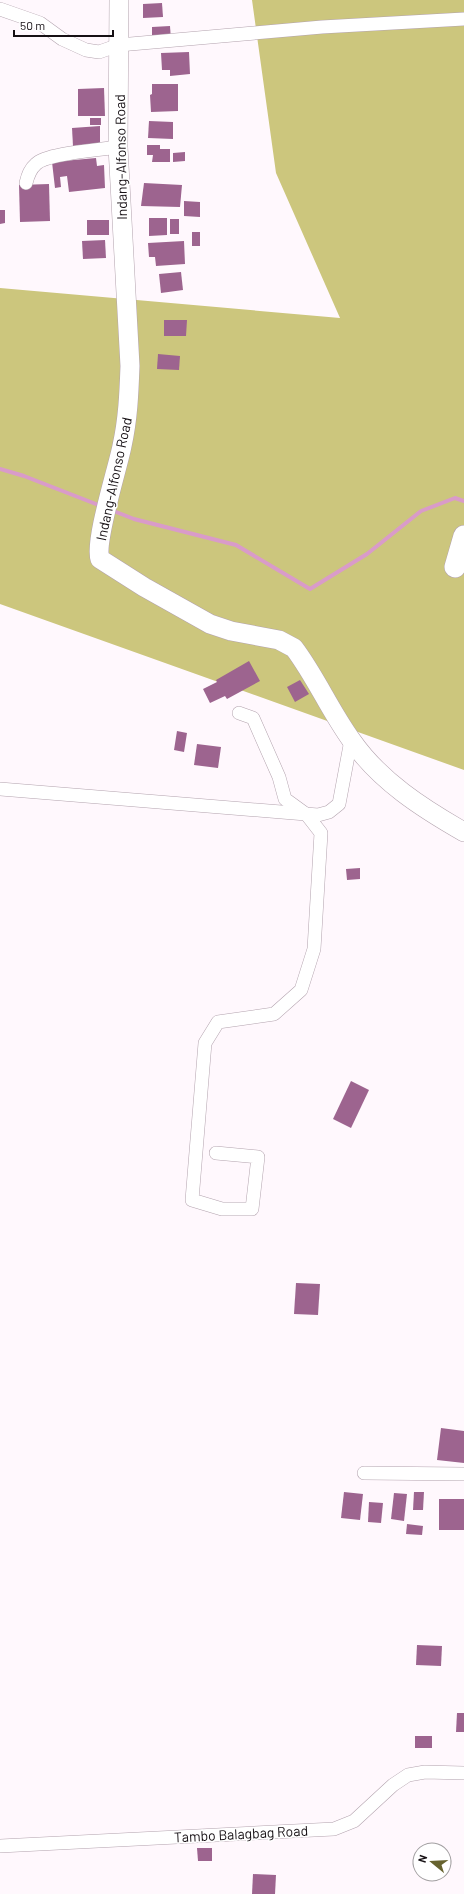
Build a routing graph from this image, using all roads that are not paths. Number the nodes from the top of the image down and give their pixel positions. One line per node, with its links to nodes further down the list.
1 (119, 0): 4 (main road, Indang-Alfonso Road)
2 (0, 9): 4 (street)
3 (464, 19): 4 (street)
4 (119, 45): 5 (main road, Indang-Alfonso Road)
5 (118, 148): 6 (street); 10 (main road, Indang-Alfonso Road)
6 (26, 183)
7 (464, 536): 8 (main road)
8 (455, 567)
9 (239, 713): 12 (street)
10 (351, 740): 12 (street); 13 (main road, Indang-Alfonso Road)
11 (0, 789): 12 (street)
12 (307, 815): 14 (street)
13 (464, 832)
14 (216, 1153)
15 (364, 1473): 16 (street)
16 (464, 1474)
17 (464, 1774): 18 (street, Tambo Balagbag Road)
18 (0, 1846)

